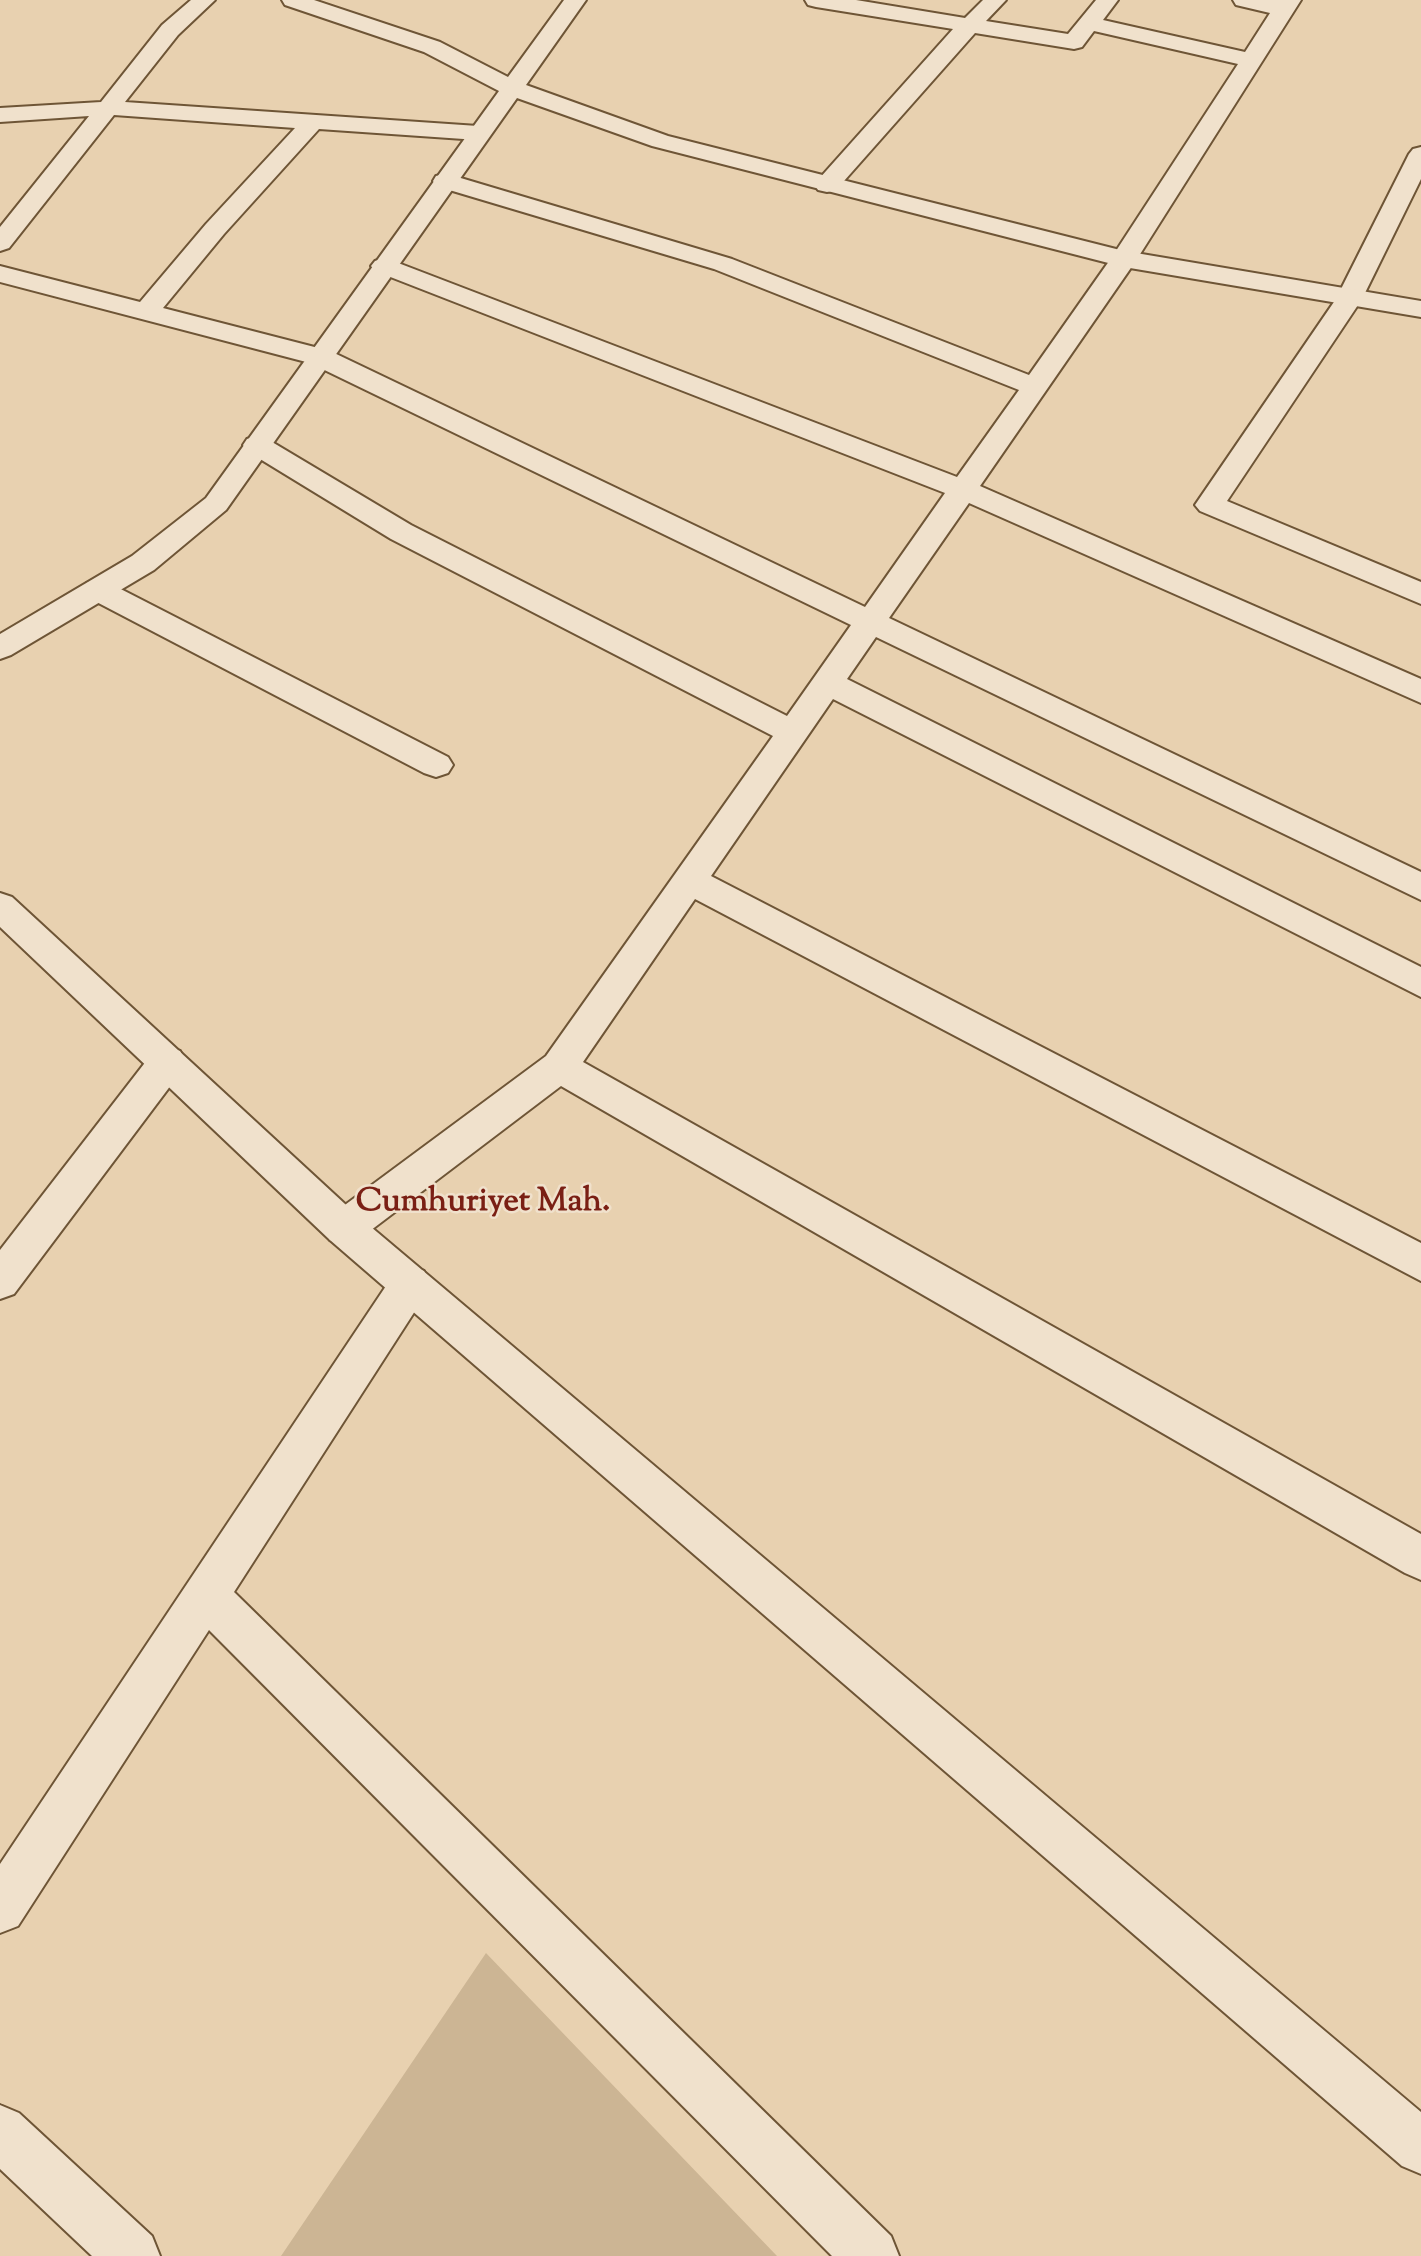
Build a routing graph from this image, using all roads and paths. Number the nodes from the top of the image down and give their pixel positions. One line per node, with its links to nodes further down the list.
1 (204, 0): 14 (street)
2 (293, 0): 13 (street)
3 (575, 0): 13 (street)
4 (816, 0): 8 (street)
5 (995, 0): 11 (street)
6 (1107, 0): 10 (street)
7 (1244, 0): 9 (street)
8 (842, 2): 11 (street)
9 (1286, 5): 12 (street)
10 (1089, 23): 11 (street); 12 (street)
11 (970, 25): 20 (street)
12 (1251, 60): 22 (street)
13 (511, 88): 17 (street); 20 (street)
14 (110, 108): 15 (street); 16 (street); 21 (street)
15 (0, 115)
16 (313, 122): 17 (street); 27 (street)
17 (478, 134): 19 (street)
18 (1421, 154): 25 (street)
19 (445, 181): 23 (street); 29 (street)
20 (827, 185): 22 (street)
21 (0, 243)
22 (1124, 259): 25 (street); 29 (street)
23 (384, 267): 28 (street); 31 (street)
24 (0, 274): 27 (street)
25 (1349, 299): 26 (street); 33 (street)
26 (1421, 309)
27 (146, 312): 28 (street)
28 (320, 357): 30 (street); 34 (street)
29 (1034, 386): 31 (street)
30 (257, 446): 32 (street); 38 (street)
31 (962, 489): 34 (street); 37 (street)
32 (98, 590): 35 (street); 39 (street)
33 (1421, 594)
34 (869, 621): 36 (street); 41 (street)
35 (0, 648)
36 (826, 682): 38 (street); 43 (street)
37 (1421, 692)
38 (792, 732): 40 (street)
39 (436, 765)
40 (689, 880): 45 (street); 47 (street)
41 (1421, 887)
42 (0, 906): 44 (street)
43 (1421, 983)
44 (167, 1062): 46 (street); 48 (street)
45 (558, 1067): 46 (street); 50 (street)
46 (344, 1228): 49 (street)
47 (1421, 1263)
48 (0, 1281)
49 (410, 1284): 51 (street); 54 (street)
50 (1421, 1558)
51 (205, 1595): 52 (street); 56 (street)
52 (0, 1908)
53 (0, 2132): 55 (street)
54 (1421, 2147)
55 (132, 2256)
56 (871, 2256)

